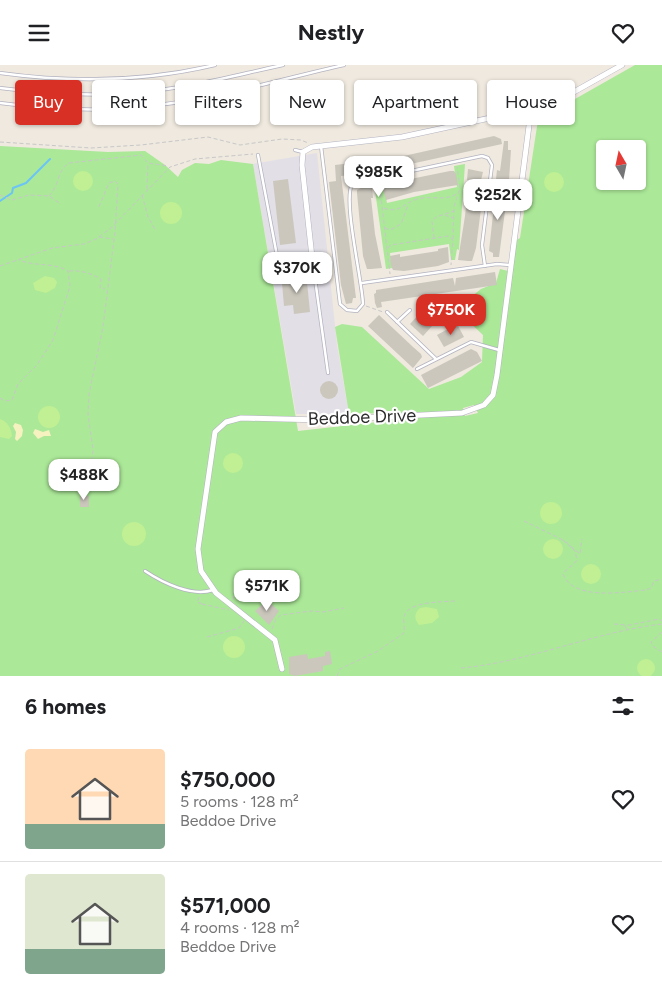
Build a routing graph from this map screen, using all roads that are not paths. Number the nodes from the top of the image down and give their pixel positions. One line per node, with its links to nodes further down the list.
1 (215, 65): 5 (lane)
2 (283, 65): 6 (lane)
3 (344, 65): 8 (lane)
4 (622, 65): 7 (street)
5 (0, 73)
6 (0, 88)
7 (575, 91)
8 (0, 103)
9 (487, 119): 11 (street)
10 (528, 125): 16 (street, Beddoe Drive)
11 (321, 146): 13 (street); 18 (lane)
12 (295, 150): 13 (lane)
13 (303, 152): 15 (street)
14 (258, 155): 15 (lane)
15 (312, 257): 25 (lane)
16 (510, 265): 17 (lane); 22 (street, Beddoe Drive)
17 (485, 266): 18 (lane); 18 (lane)
18 (362, 283)
19 (410, 310): 21 (lane)
20 (387, 313): 21 (lane)
21 (397, 322): 23 (lane)
22 (499, 351): 23 (lane); 27 (street, Beddoe Drive)
23 (436, 359): 24 (lane)
24 (417, 369)
25 (328, 373)
26 (146, 571): 27 (lane)
27 (213, 590): 28 (street, Beddoe Drive)
28 (282, 669)

